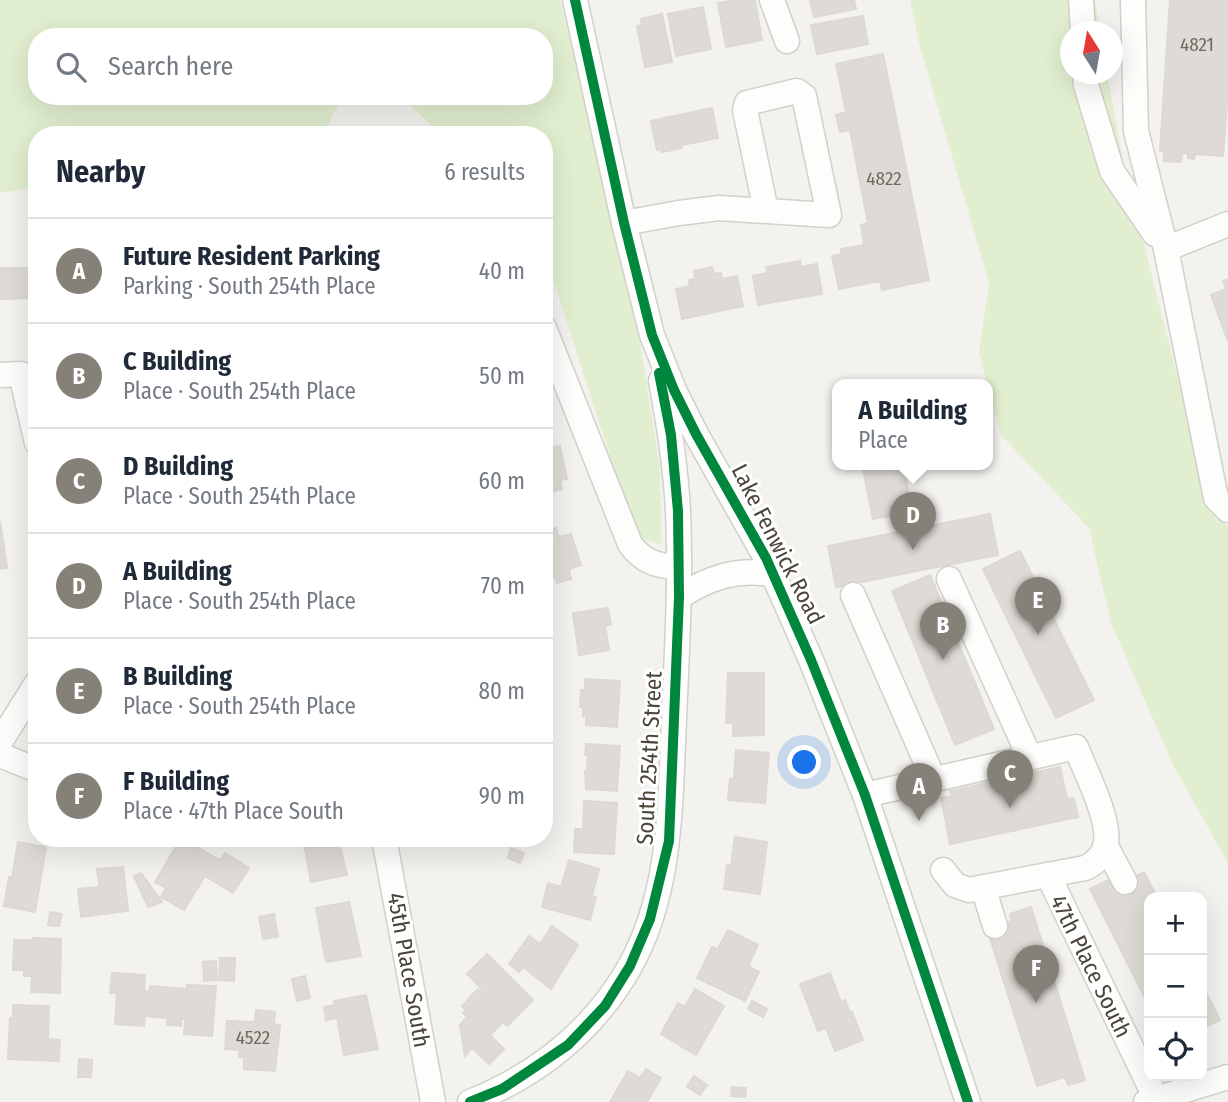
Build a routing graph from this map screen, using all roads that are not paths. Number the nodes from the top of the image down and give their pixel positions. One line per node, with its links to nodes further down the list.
1 (575, 0): 9 (street, Lake Fenwick Road)
2 (772, 0): 6 (street)
3 (1082, 0): 5 (street)
4 (1133, 0): 11 (street)
5 (1083, 21)
6 (787, 41)
7 (1086, 84): 11 (street)
8 (766, 211): 8 (street); 9 (street)
9 (624, 223): 12 (street, Lake Fenwick Road)
10 (1228, 224): 11 (street)
11 (1166, 249): 16 (street)
12 (652, 335): 17 (street, South 254th Street); 18 (street, Lake Fenwick Road)
13 (553, 351): 17 (street)
14 (0, 375): 15 (street)
15 (28, 404)
16 (1228, 510)
17 (678, 567): 21 (street, South 254th Street)
18 (774, 575): 21 (street); 28 (street, Lake Fenwick Road)
19 (949, 579): 25 (street)
20 (853, 594): 27 (street)
21 (678, 597): 39 (street, South 254th Street)
22 (28, 697): 23 (street)
23 (0, 742)
24 (0, 755): 26 (street)
25 (1030, 758): 27 (street); 29 (street)
26 (28, 766)
27 (934, 780): 28 (street)
28 (865, 795): 40 (street, Lake Fenwick Road)
29 (1106, 846): 32 (street, 47th Place South); 33 (street)
30 (386, 847): 38 (street, 45th Place South)
31 (943, 870): 34 (street)
32 (1048, 875): 34 (street); 37 (street, 47th Place South)
33 (1125, 882)
34 (983, 887): 35 (street)
35 (995, 926)
36 (1228, 1077): 37 (street)
37 (1151, 1100)
38 (433, 1102)
39 (470, 1102)
40 (968, 1102)

